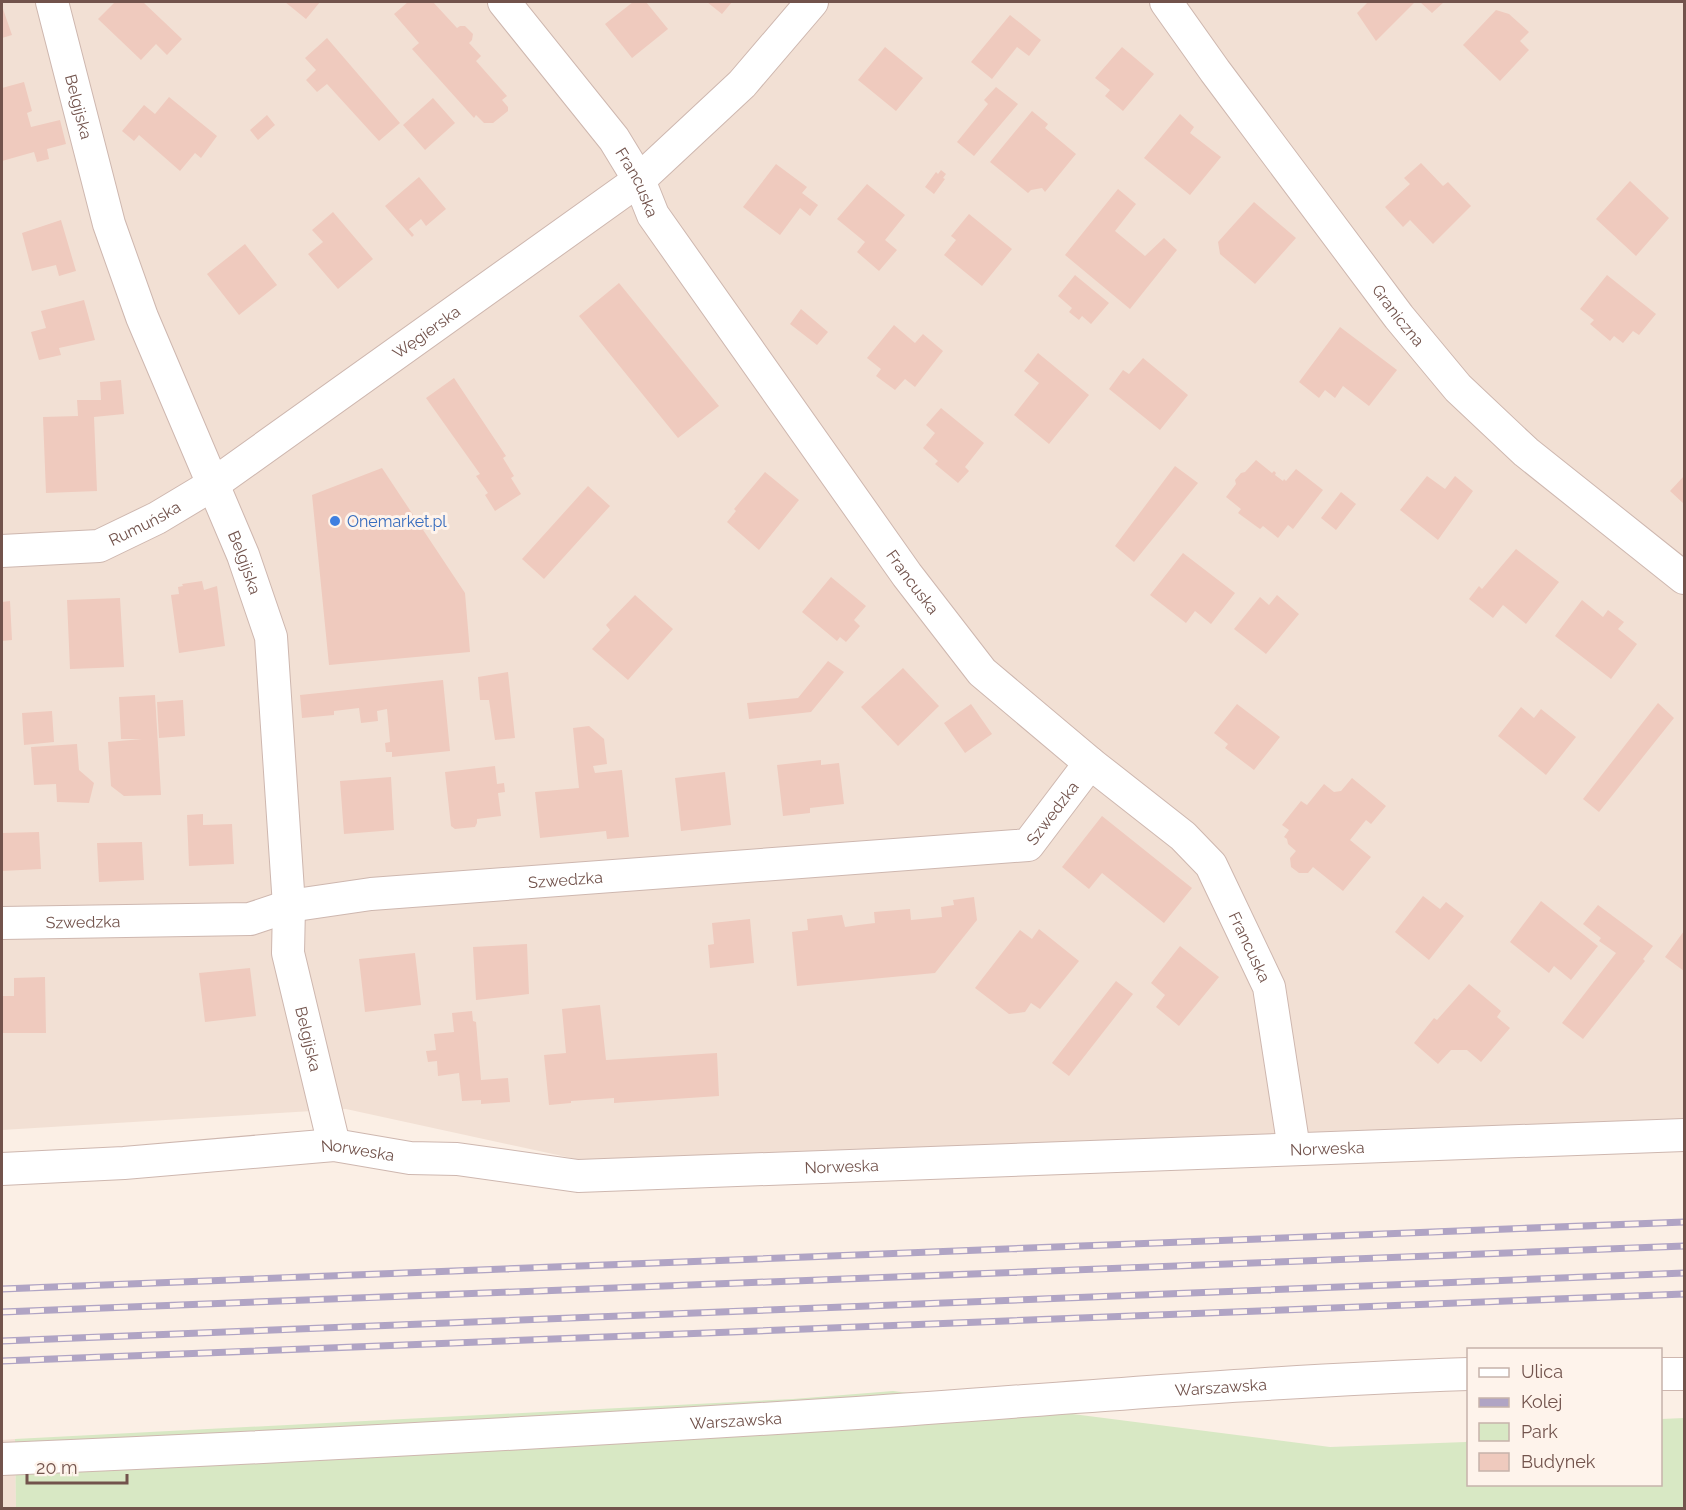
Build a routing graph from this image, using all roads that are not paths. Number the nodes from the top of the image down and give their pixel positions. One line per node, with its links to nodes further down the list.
1 (52, 2): 6 (street, Belgijska)
2 (504, 2): 5 (street, Francuska)
3 (812, 2): 5 (street, Węgierska)
4 (1166, 2): 8 (street, Graniczna)
5 (639, 180): 6 (street, Węgierska); 9 (street, Francuska)
6 (212, 485): 7 (street, Rumuńska); 10 (street, Belgijska)
7 (2, 551)
8 (1684, 578)
9 (1090, 763): 10 (street, Szwedzka); 14 (street, Francuska)
10 (289, 906): 11 (street, Szwedzka); 13 (street, Belgijska)
11 (2, 923)
12 (1684, 1135): 14 (street, Norweska)
13 (334, 1145): 14 (street, Norweska); 15 (street, Norweska)
14 (1294, 1149)
15 (2, 1169)
16 (1467, 1374): 19 (street, Warszawska)
17 (1662, 1374): 18 (street)
18 (1684, 1374)
19 (2, 1459)

